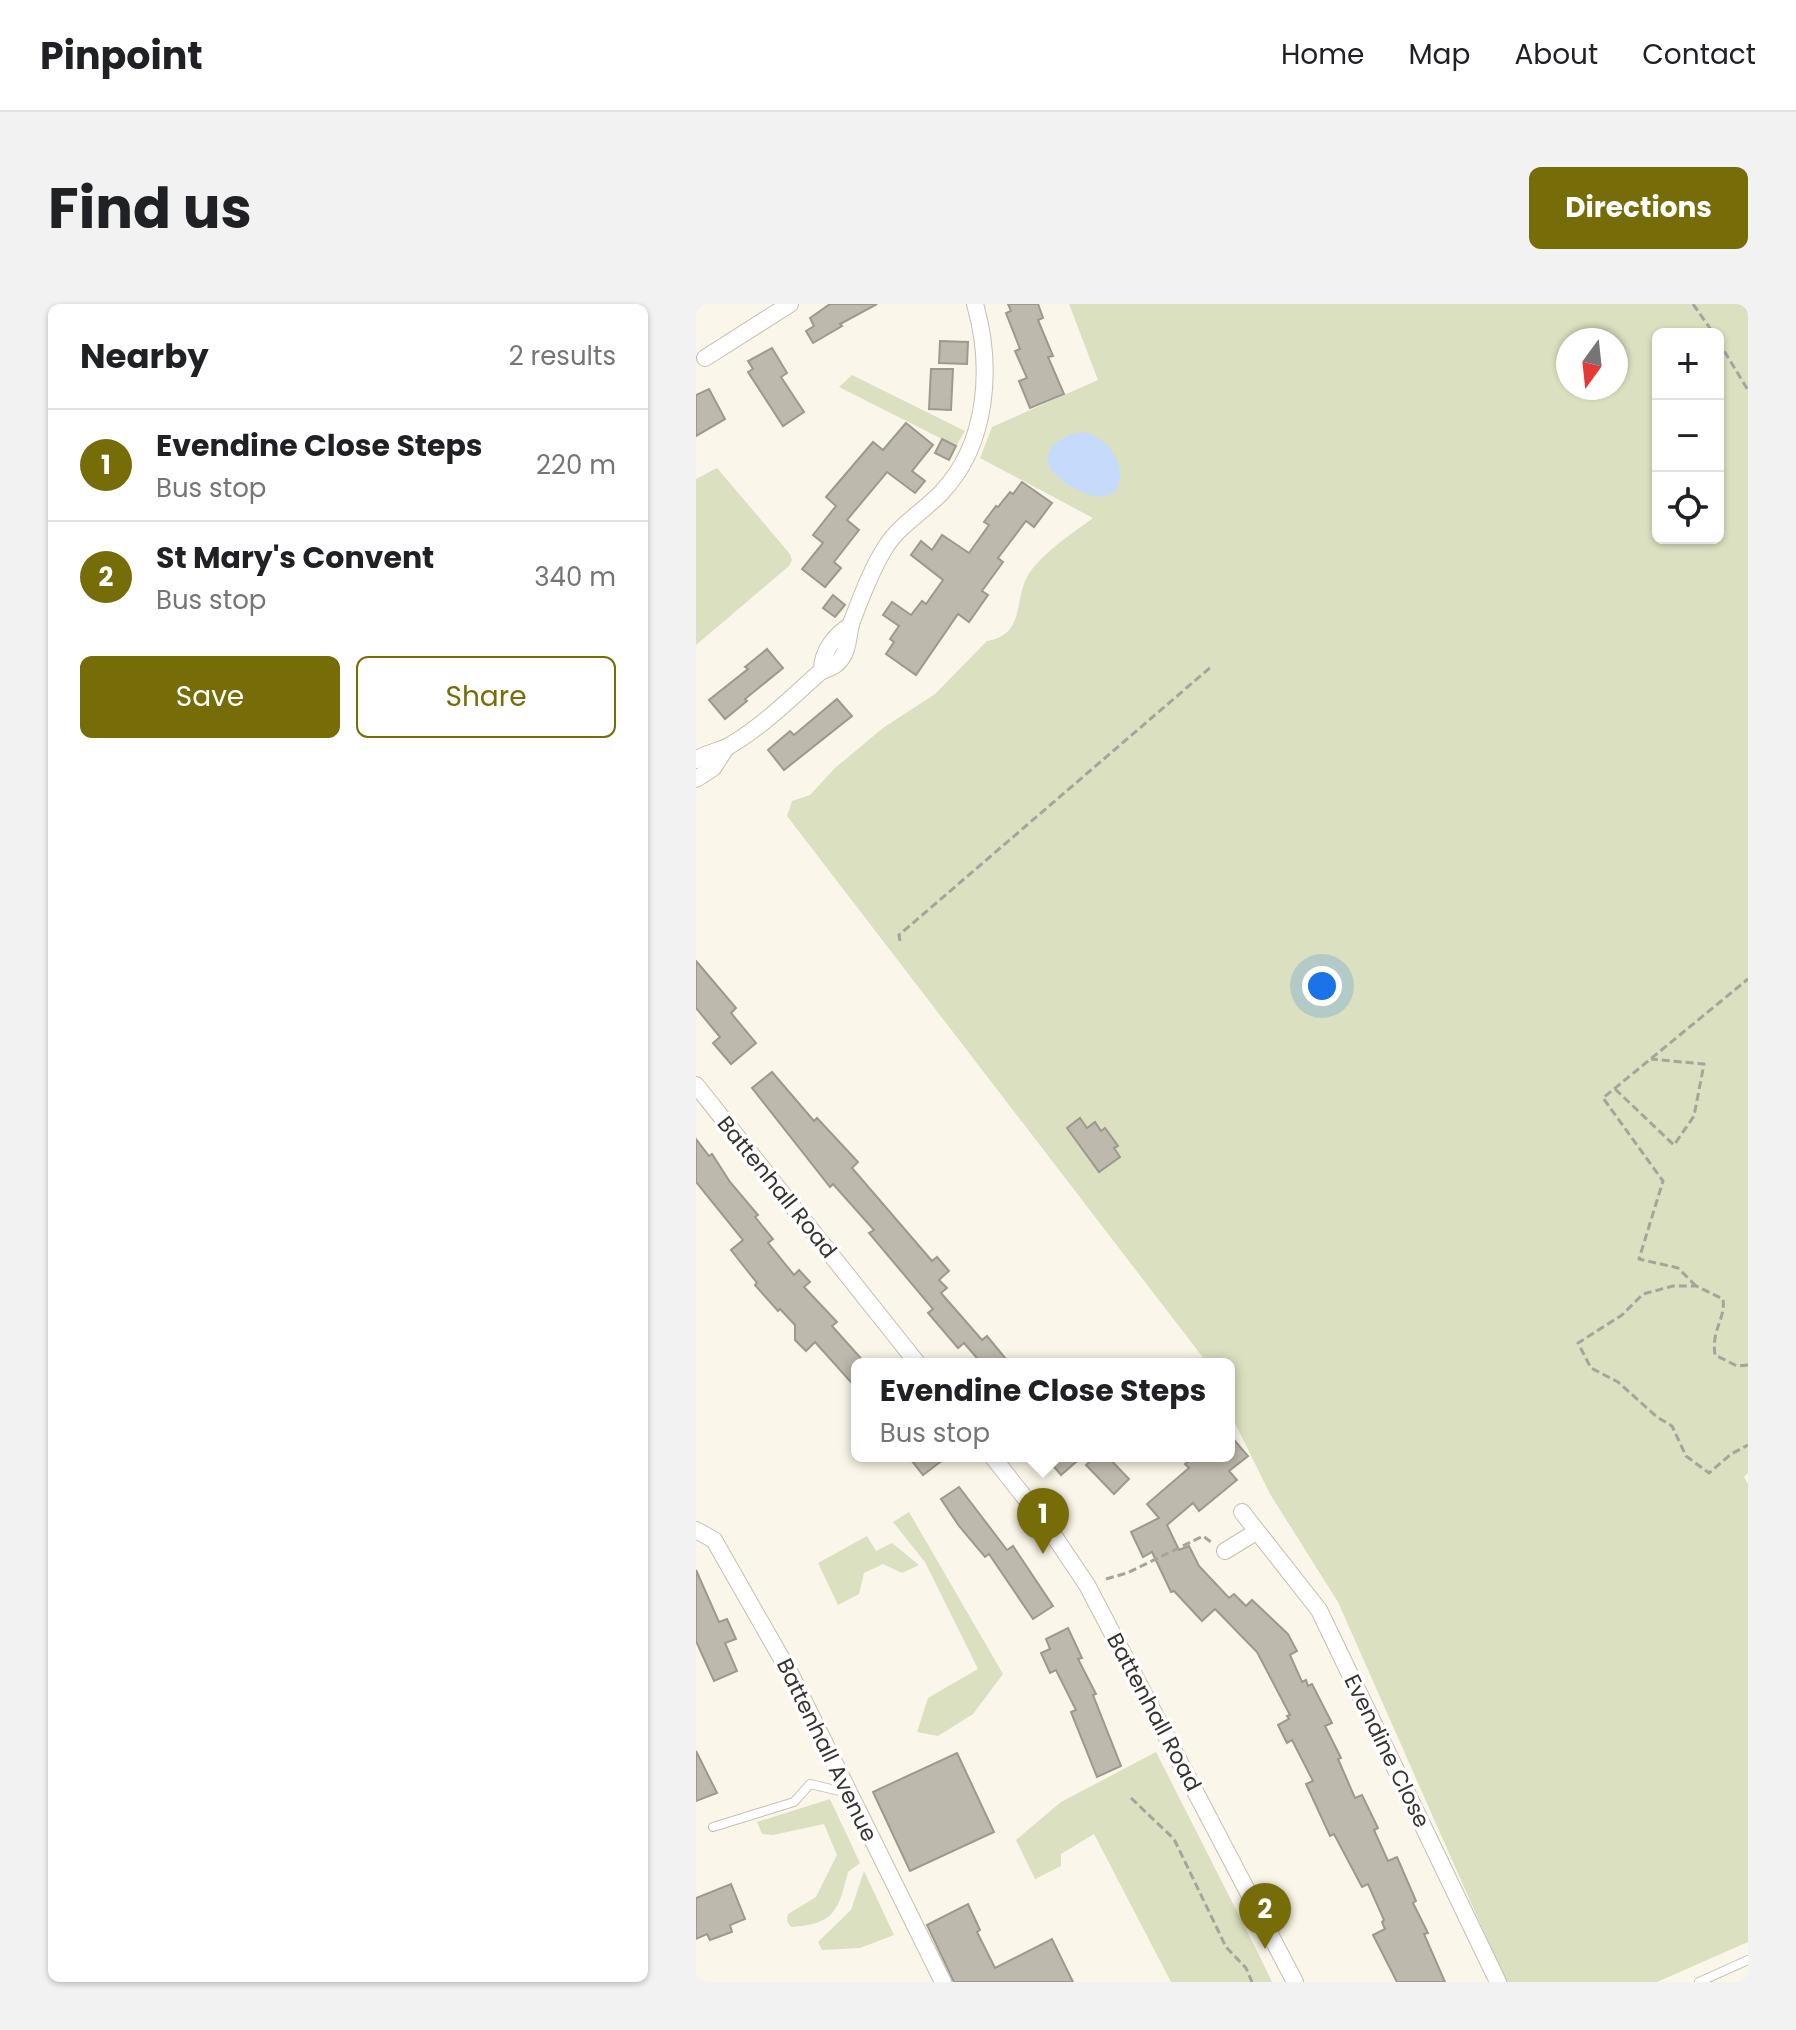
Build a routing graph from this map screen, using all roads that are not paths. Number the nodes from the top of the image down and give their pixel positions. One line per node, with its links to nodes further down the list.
1 (790, 304): 4 (street)
2 (975, 304): 5 (street)
3 (696, 342): 4 (street)
4 (701, 361)
5 (726, 748): 6 (street); 7 (street)
6 (696, 760)
7 (696, 779)
8 (696, 1085): 9 (street, Battenhall Road)
9 (913, 1358)
10 (997, 1462): 19 (street, Battenhall Road)
11 (1242, 1512): 13 (street, Evendine Close)
12 (696, 1530): 15 (street, Battenhall Avenue)
13 (1256, 1532): 14 (street); 20 (street, Evendine Close)
14 (1225, 1551)
15 (849, 1794): 16 (lane); 18 (street, Battenhall Avenue)
16 (713, 1827)
17 (1748, 1960): 21 (lane)
18 (943, 1982)
19 (1295, 1982)
20 (1498, 1982)
21 (1699, 1982)

